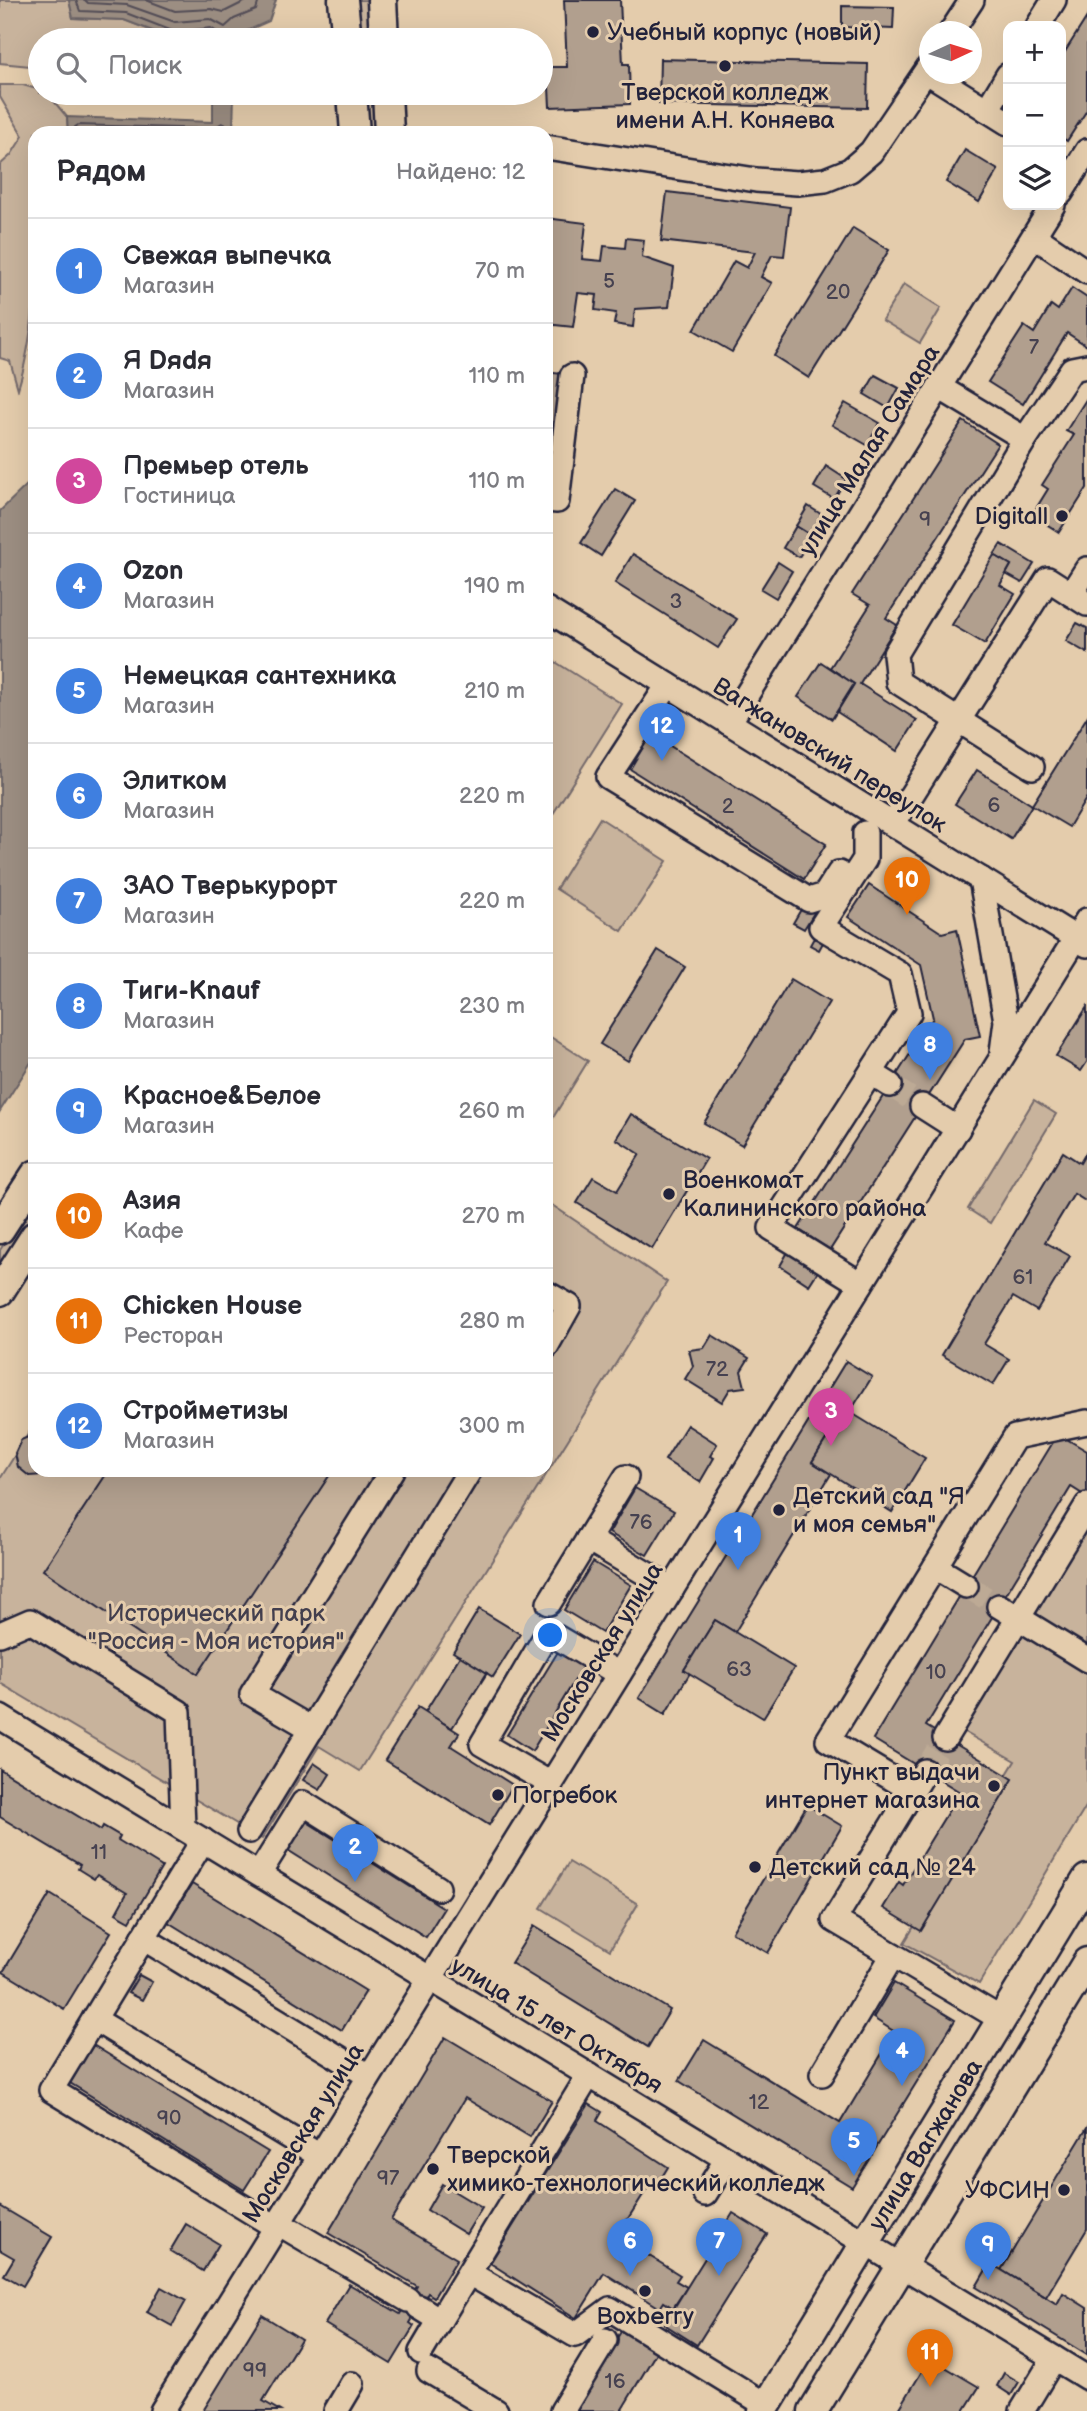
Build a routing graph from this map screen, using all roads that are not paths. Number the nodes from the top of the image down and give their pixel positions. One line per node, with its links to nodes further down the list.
1 (343, 0): 7 (main road)
2 (382, 0): 8 (main road)
3 (972, 0): 5 (street)
4 (1054, 0): 6 (street)
5 (958, 21)
6 (1041, 21)
7 (346, 28)
8 (383, 28)
9 (1003, 83): 14 (street)
10 (920, 84): 18 (street)
11 (948, 84): 14 (street)
12 (353, 105): 16 (main road)
13 (388, 105): 17 (main road)
14 (987, 110): 15 (street)
15 (1003, 120)
16 (354, 126)
17 (389, 126)
18 (553, 148)
19 (1075, 158): 20 (street)
20 (1066, 180)
21 (1050, 210): 22 (street, улица Малая Самара)
22 (1034, 236): 23 (street); 26 (street, улица Малая Самара)
23 (1087, 272)
24 (1087, 366): 27 (street)
25 (572, 376): 28 (street)
26 (939, 387): 27 (street); 34 (street, улица Малая Самара)
27 (1025, 439): 33 (street)
28 (553, 501)
29 (1087, 569): 30 (street)
30 (1079, 599): 33 (street)
31 (553, 613): 32 (street, Вагжановский переулок)
32 (668, 685): 34 (street, Вагжановский переулок); 36 (street)
33 (959, 720): 35 (street); 36 (street)
34 (729, 723): 36 (street, Вагжановский переулок)
35 (1032, 767)
36 (878, 823): 37 (street, Вагжановский переулок); 45 (street)
37 (981, 879): 38 (street, Вагжановский переулок); 39 (street)
38 (1083, 934): 39 (street, Московская улица)
39 (1002, 1057): 41 (street, Московская улица)
40 (922, 1106): 41 (street)
41 (958, 1129): 45 (street, Московская улица)
42 (28, 1186): 43 (main road)
43 (0, 1229)
44 (28, 1247): 46 (main road)
45 (862, 1284): 57 (street, Московская улица)
46 (0, 1291)
47 (553, 1297): 48 (street)
48 (553, 1335)
49 (1087, 1422): 55 (street)
50 (387, 1477): 64 (street)
51 (466, 1477): 64 (street)
52 (626, 1477): 54 (street)
53 (1087, 1505): 59 (street)
54 (588, 1539): 57 (street); 58 (street)
55 (934, 1567): 56 (street); 68 (street)
56 (966, 1586)
57 (672, 1589): 62 (street, Московская улица)
58 (549, 1603)
59 (1008, 1612): 61 (street); 65 (street)
60 (0, 1633): 70 (street)
61 (1087, 1660)
62 (619, 1674): 67 (street, Московская улица); 67 (street)
63 (0, 1717): 70 (street, улица 15 лет Октября)
64 (312, 1729): 69 (street)
65 (945, 1738)
66 (925, 1771): 68 (street)
67 (551, 1784): 77 (street, Московская улица)
68 (913, 1791): 75 (street)
69 (249, 1831)
70 (193, 1834): 71 (street, улица 15 лет Октября); 74 (street)
71 (259, 1874): 73 (street); 77 (street, улица 15 лет Октября)
72 (1087, 1879): 79 (main road, улица Вагжанова)
73 (438, 1888)
74 (143, 1938): 78 (street); 82 (street)
75 (893, 1955): 79 (street); 80 (street)
76 (1087, 1962): 88 (main road, улица Вагжанова)
77 (430, 1978): 81 (street, улица 15 лет Октября); 82 (street, Московская улица)
78 (94, 2019): 83 (street); 86 (street)
79 (1002, 2019): 87 (main road, улица Вагжанова)
80 (822, 2074)
81 (589, 2075): 84 (street, улица 15 лет Октября); 89 (street)
82 (369, 2076): 83 (street, Московская улица)
83 (320, 2156): 86 (street, Московская улица)
84 (727, 2159): 85 (street); 87 (street, улица 15 лет Октября)
85 (705, 2194)
86 (277, 2225): 90 (street); 97 (street, Московская улица)
87 (865, 2243): 88 (street, улица 15 лет Октября); 95 (main road, улица Вагжанова)
88 (901, 2265): 92 (street, улица 15 лет Октября); 100 (main road, улица Вагжанова)
89 (469, 2273): 90 (street); 95 (street)
90 (440, 2320): 96 (street)
91 (605, 2340): 99 (street)
92 (1054, 2358): 93 (street, улица 15 лет Октября); 101 (street)
93 (1087, 2378)
94 (352, 2384): 98 (street)
95 (764, 2408)
96 (489, 2409)
97 (162, 2411)
98 (336, 2411)
99 (562, 2411)
100 (813, 2411)
101 (1022, 2411)

